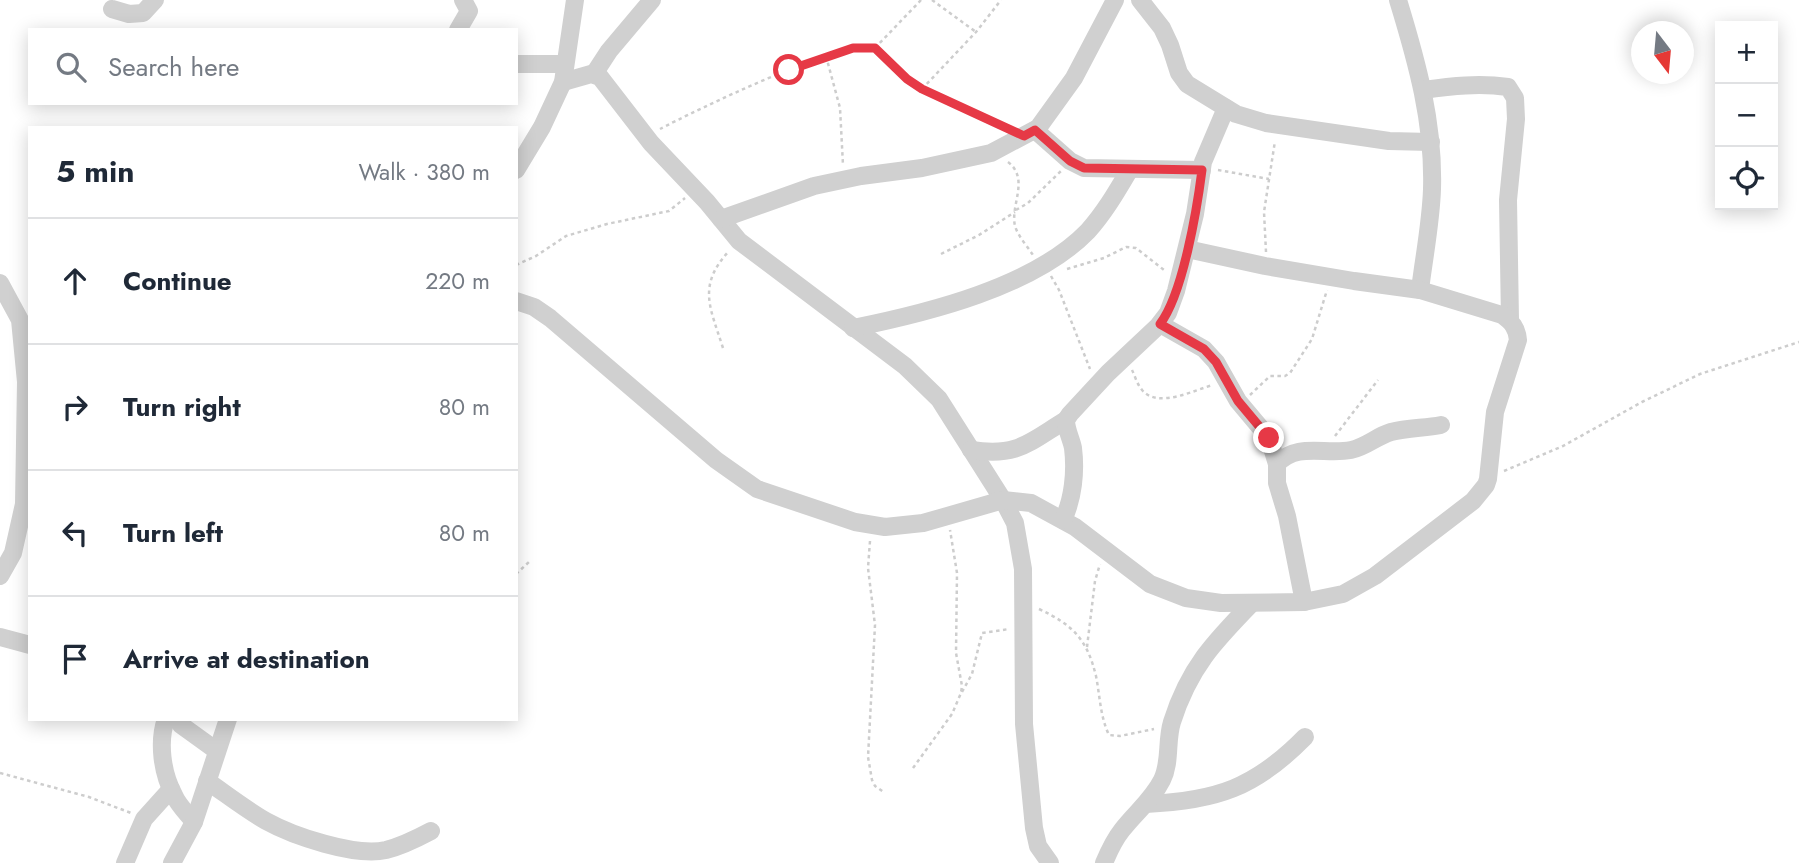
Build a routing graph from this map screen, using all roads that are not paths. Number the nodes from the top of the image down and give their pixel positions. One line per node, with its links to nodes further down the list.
1 (155, 0): 8 (street)
2 (575, 0): 11 (street)
3 (652, 0): 12 (street)
4 (1115, 0): 15 (street)
5 (1141, 0): 14 (street)
6 (1398, 0): 13 (street)
7 (468, 1): 9 (street)
8 (112, 9)
9 (459, 28)
10 (518, 64): 11 (street)
11 (564, 73): 12 (street); 17 (street)
12 (594, 74): 20 (street)
13 (1423, 90): 16 (street); 25 (street)
14 (1226, 108): 16 (street); 19 (street)
15 (1029, 133): 18 (street); 20 (street)
16 (1431, 142): 23 (street)
17 (518, 167)
18 (1130, 169): 19 (street); 27 (street)
19 (1202, 170): 21 (street)
20 (721, 219): 27 (street)
21 (1187, 249): 23 (street); 26 (street)
22 (0, 283): 30 (street)
23 (1420, 290): 25 (street)
24 (518, 302): 33 (street)
25 (1510, 320): 36 (street)
26 (1160, 324): 28 (street); 32 (street)
27 (853, 328): 31 (street)
28 (1066, 420): 31 (street); 34 (street)
29 (1441, 425): 32 (street)
30 (28, 435): 35 (street)
31 (971, 450): 33 (street)
32 (1277, 464): 36 (street)
33 (1003, 500): 34 (street); 53 (street)
34 (1063, 520): 37 (street)
35 (0, 576)
36 (1304, 602): 37 (street)
37 (1252, 603): 47 (street)
38 (0, 637): 39 (street)
39 (28, 644)
40 (166, 721): 46 (street)
41 (178, 721): 44 (street)
42 (227, 721): 44 (street)
43 (1305, 737): 47 (street)
44 (217, 751): 45 (street)
45 (207, 781): 48 (street); 50 (street)
46 (171, 789): 48 (street); 51 (street)
47 (1146, 804): 54 (street)
48 (194, 822): 52 (street)
49 (431, 831): 50 (street)
50 (392, 856)
51 (125, 863)
52 (172, 863)
53 (1050, 863)
54 (1104, 863)

